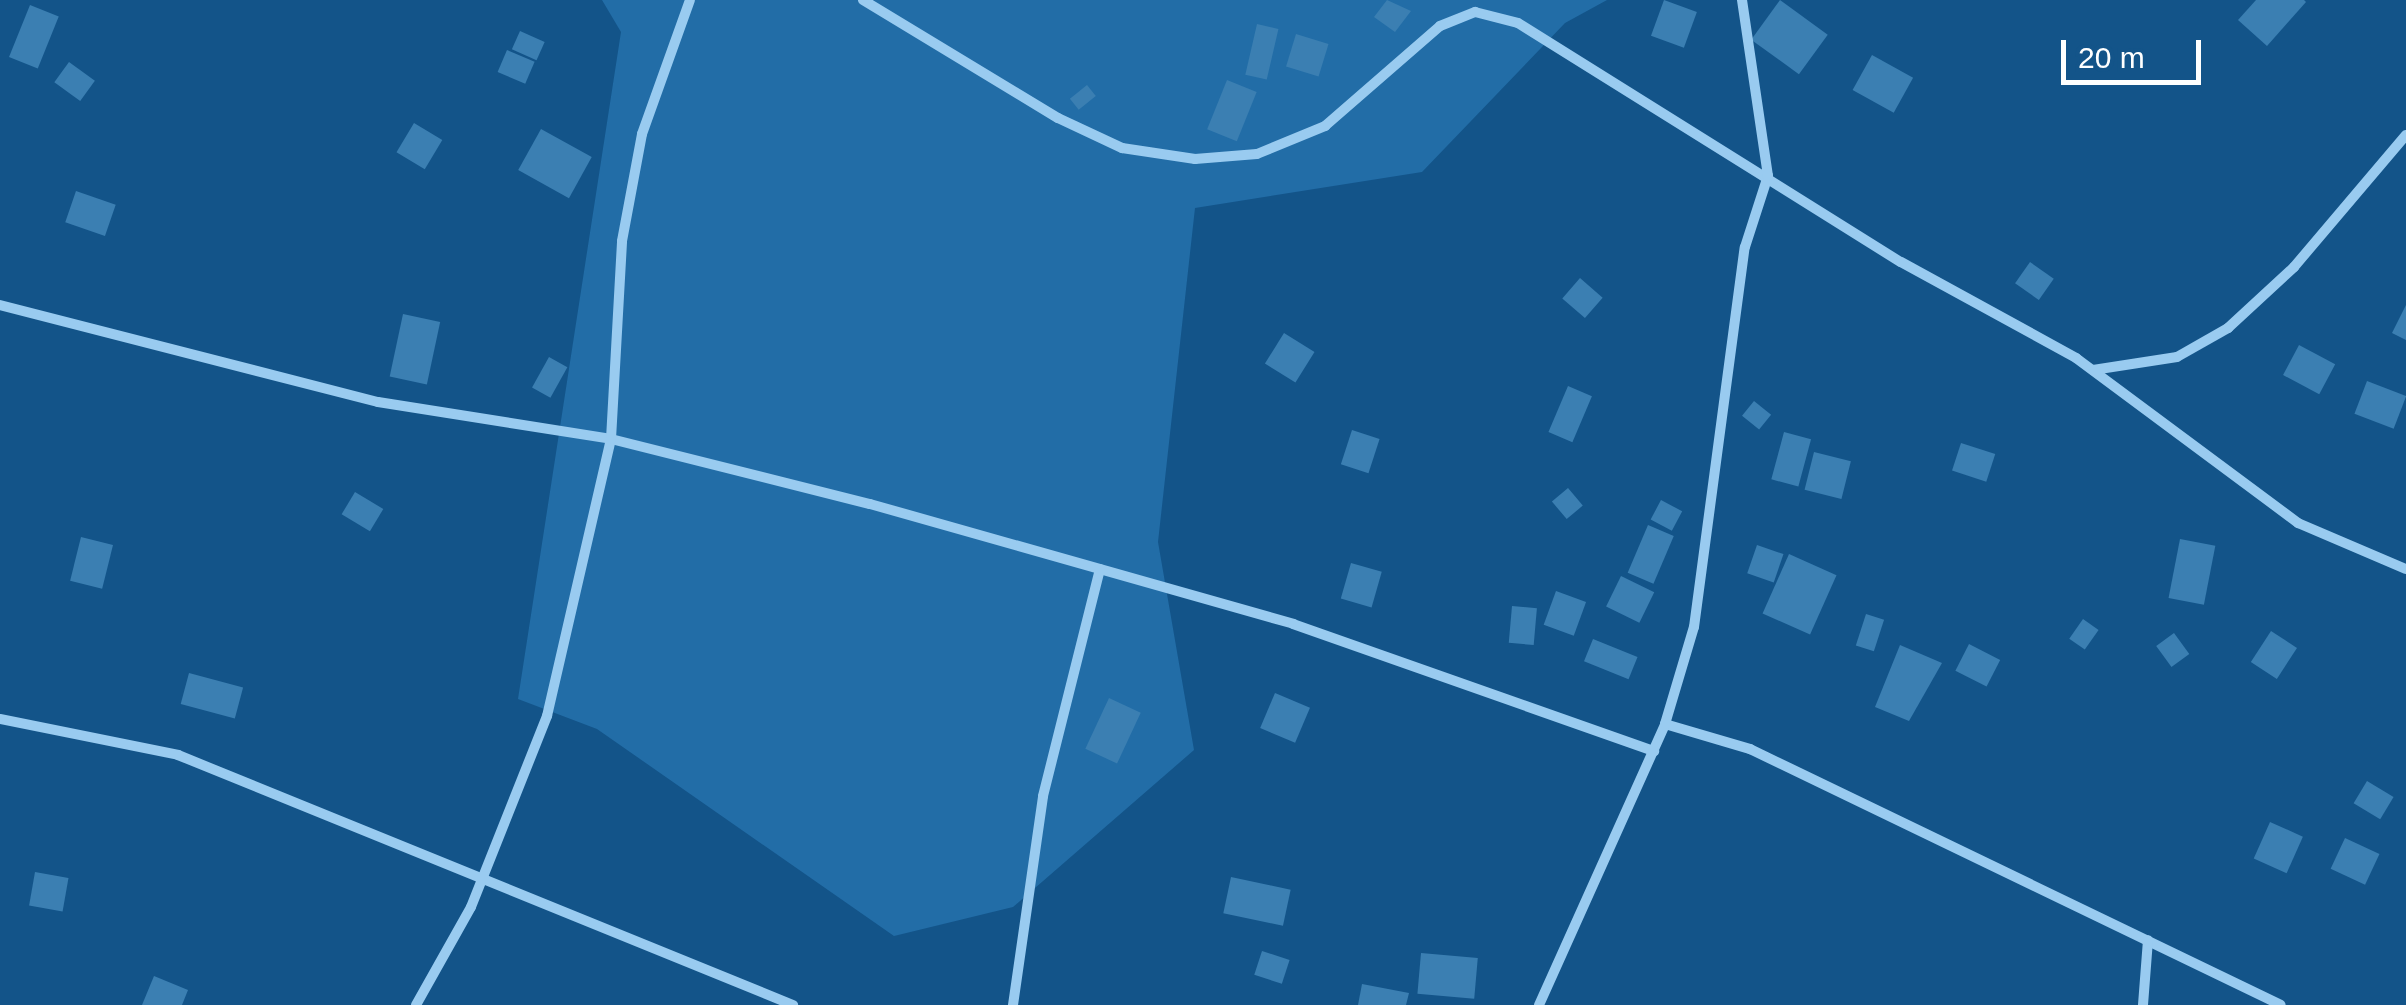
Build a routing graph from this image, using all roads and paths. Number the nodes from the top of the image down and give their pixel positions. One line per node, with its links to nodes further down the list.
1 (690, 0): 8 (street)
2 (863, 0): 5 (street)
3 (1742, 0): 5 (street)
4 (2406, 134): 7 (street)
5 (1768, 176): 7 (street); 12 (street)
6 (0, 305): 8 (street)
7 (2093, 370): 10 (street)
8 (612, 439): 9 (street); 14 (street)
9 (1100, 569): 13 (street); 18 (street)
10 (2406, 569)
11 (0, 719): 14 (street)
12 (1665, 724): 13 (street); 15 (street)
13 (1654, 751): 19 (street)
14 (483, 879): 16 (street); 17 (street)
15 (2148, 940): 20 (street); 21 (street)
16 (416, 1005)
17 (793, 1005)
18 (1013, 1005)
19 (1539, 1005)
20 (2142, 1005)
21 (2280, 1005)

